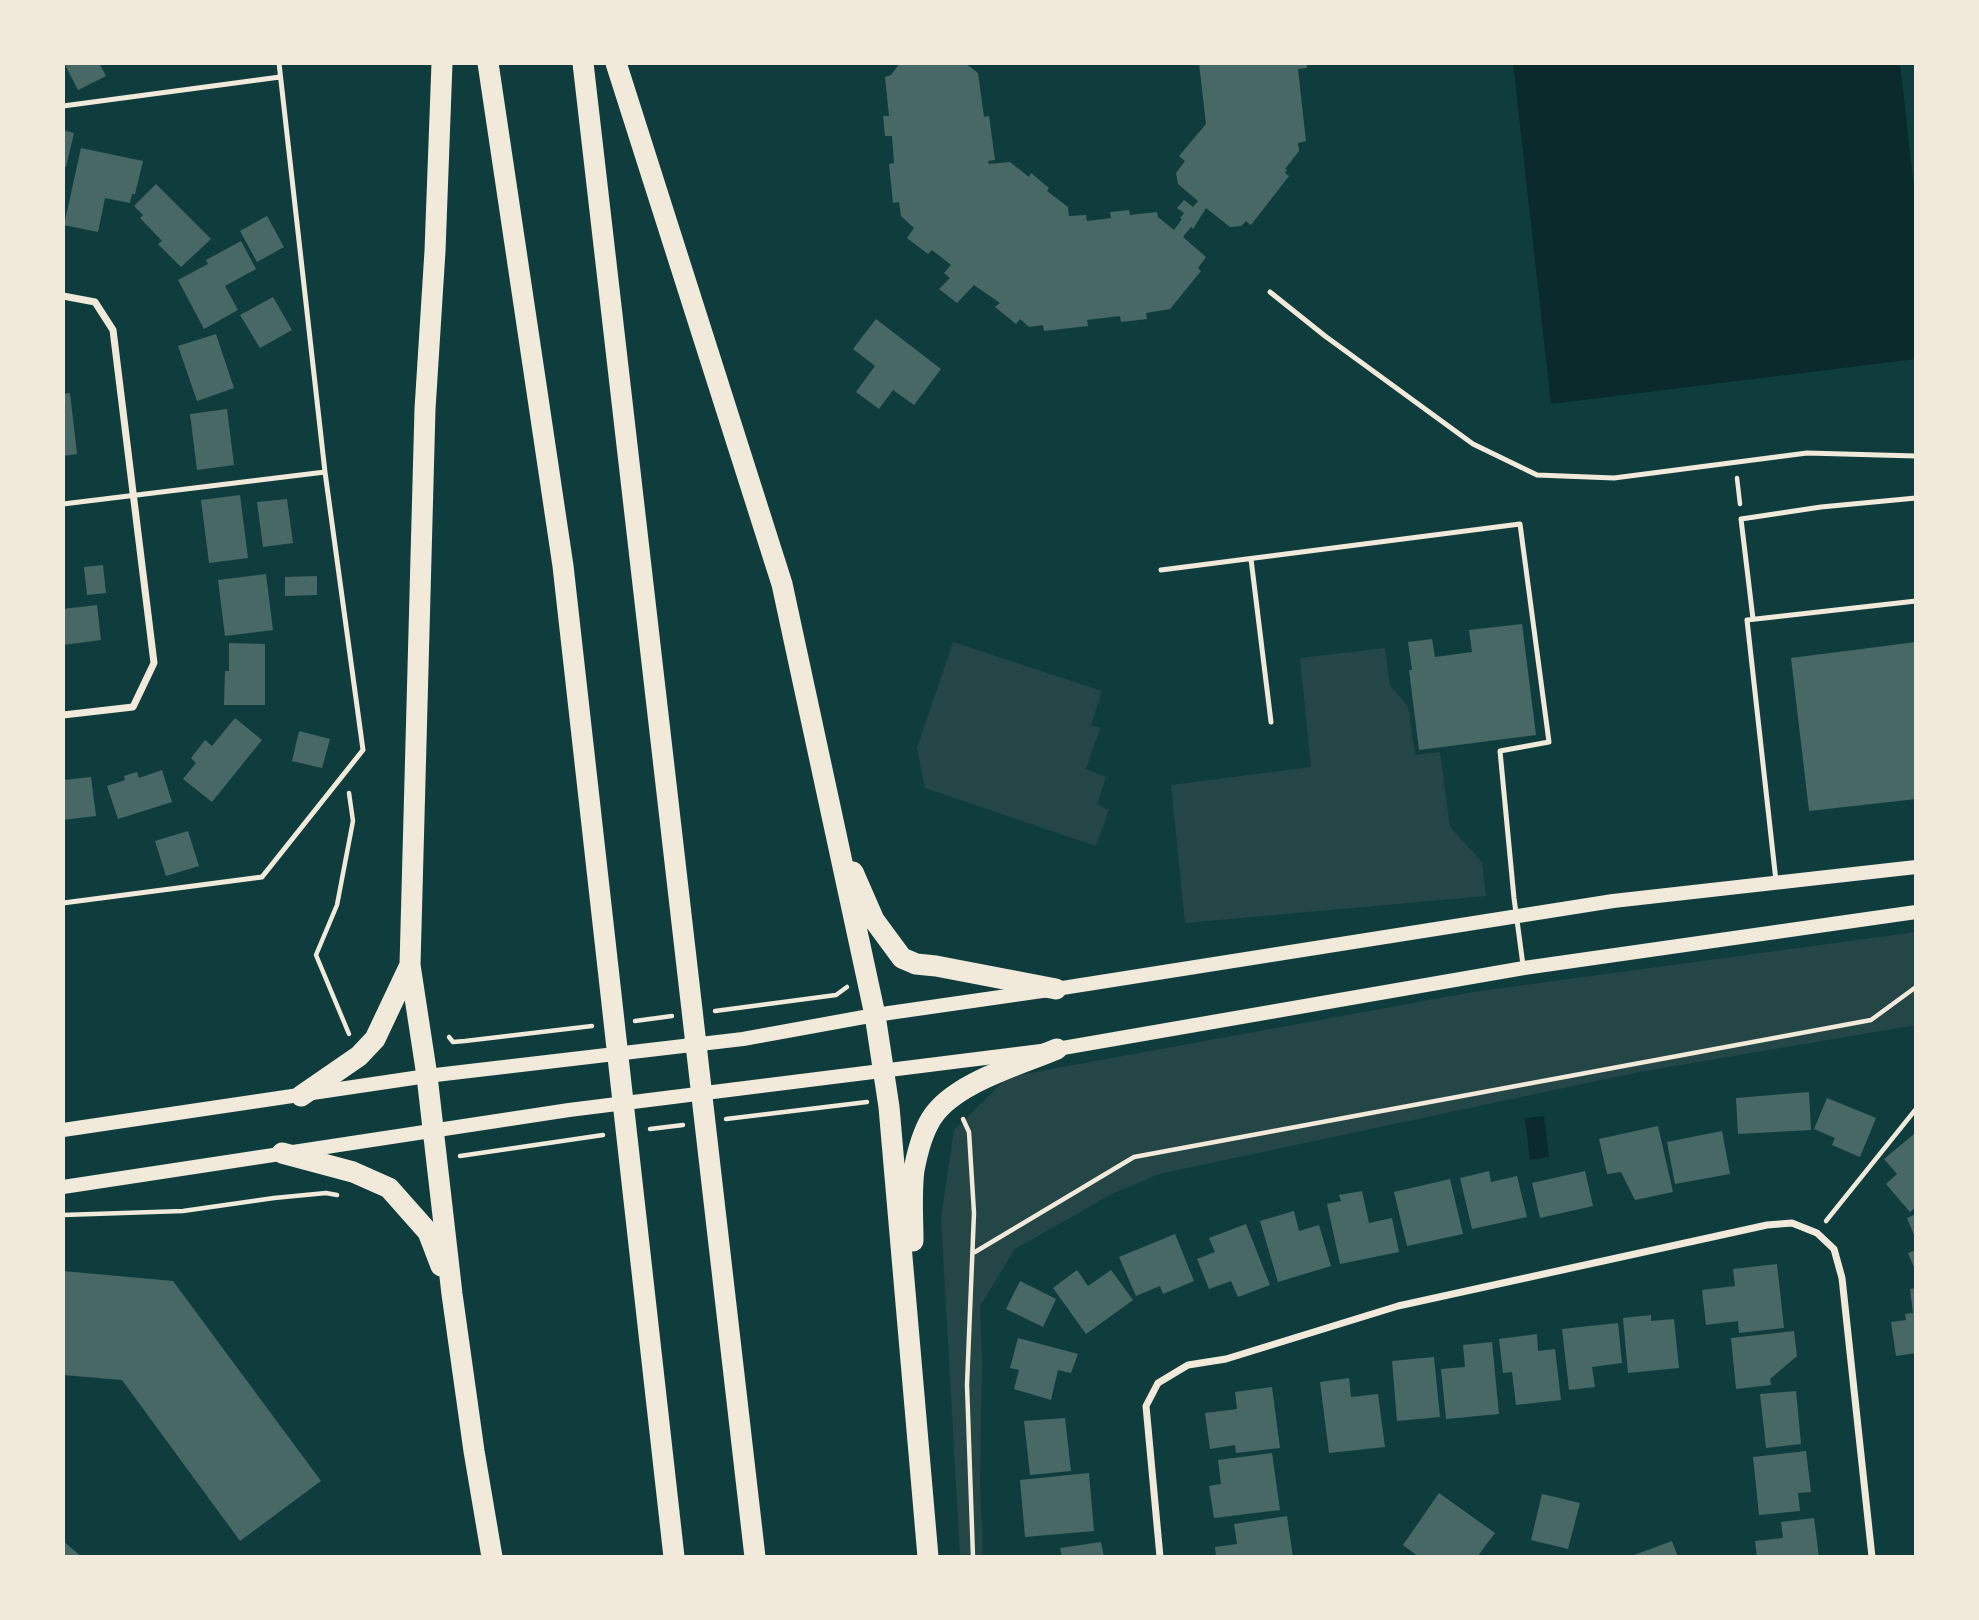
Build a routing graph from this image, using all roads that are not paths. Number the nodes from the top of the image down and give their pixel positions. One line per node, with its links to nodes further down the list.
1 (279, 63): 6 (lane)
2 (442, 63): 27 (highway)
3 (488, 63): 42 (highway)
4 (583, 63): 43 (highway)
5 (616, 63): 21 (highway)
6 (280, 77): 7 (lane); 11 (lane)
7 (63, 106)
8 (1270, 292): 10 (lane)
9 (63, 296): 12 (street)
10 (1916, 456)
11 (325, 472): 12 (lane); 24 (lane)
12 (133, 495): 14 (lane); 19 (street)
13 (1916, 498): 18 (lane)
14 (63, 504)
15 (1251, 559): 16 (lane); 20 (lane); 26 (lane)
16 (1161, 570)
17 (1916, 601): 18 (lane)
18 (1754, 619): 23 (lane)
19 (63, 715)
20 (1271, 722)
21 (830, 810): 29 (highway); 30 (highway)
22 (1916, 867): 23 (main road)
23 (1776, 881): 26 (main road)
24 (63, 903)
25 (1916, 912): 28 (main road)
26 (1518, 917): 28 (lane); 29 (main road)
27 (410, 965): 33 (highway); 34 (highway)
28 (1524, 968): 31 (main road)
29 (1056, 989): 30 (main road)
30 (875, 1015): 32 (highway); 33 (main road)
31 (1057, 1049): 32 (main road); 40 (highway)
32 (883, 1072): 36 (main road); 40 (highway)
33 (427, 1076): 34 (main road); 36 (highway)
34 (301, 1096): 35 (main road)
35 (63, 1130)
36 (434, 1130): 37 (main road); 39 (highway)
37 (282, 1153): 38 (main road); 39 (highway)
38 (63, 1187)
39 (452, 1294): 41 (highway)
40 (911, 1359): 44 (highway)
41 (492, 1557)
42 (674, 1557)
43 (755, 1557)
44 (928, 1557)
45 (1160, 1557): 46 (street)
46 (1872, 1557)

